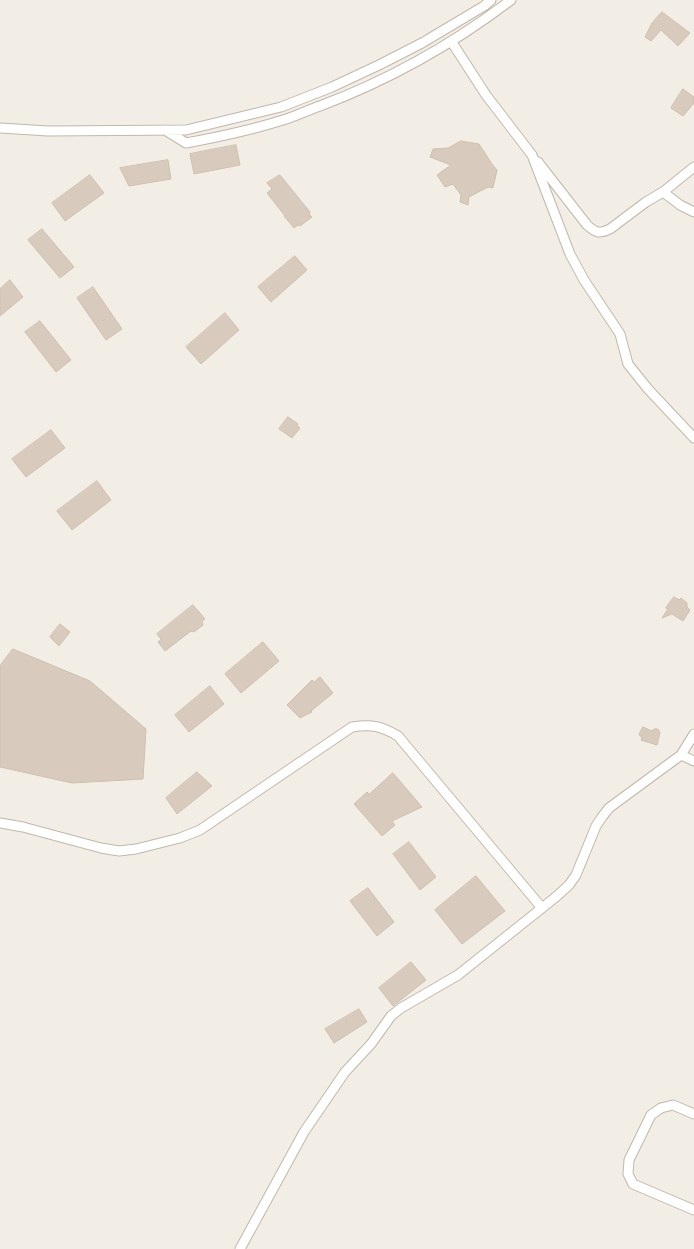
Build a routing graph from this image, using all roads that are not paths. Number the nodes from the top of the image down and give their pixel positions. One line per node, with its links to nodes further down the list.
1 (491, 0): 5 (street)
2 (511, 0): 3 (street)
3 (451, 41): 5 (street); 6 (street)
4 (0, 128): 5 (street)
5 (165, 130)
6 (532, 154): 8 (street); 10 (street)
7 (694, 167): 8 (street)
8 (663, 192): 9 (street)
9 (694, 212)
10 (694, 438)
11 (694, 734): 12 (street)
12 (681, 755): 13 (street); 15 (street)
13 (694, 761)
14 (0, 823): 15 (street)
15 (542, 908): 18 (street)
16 (694, 1114): 17 (street)
17 (694, 1210)
18 (240, 1249)

